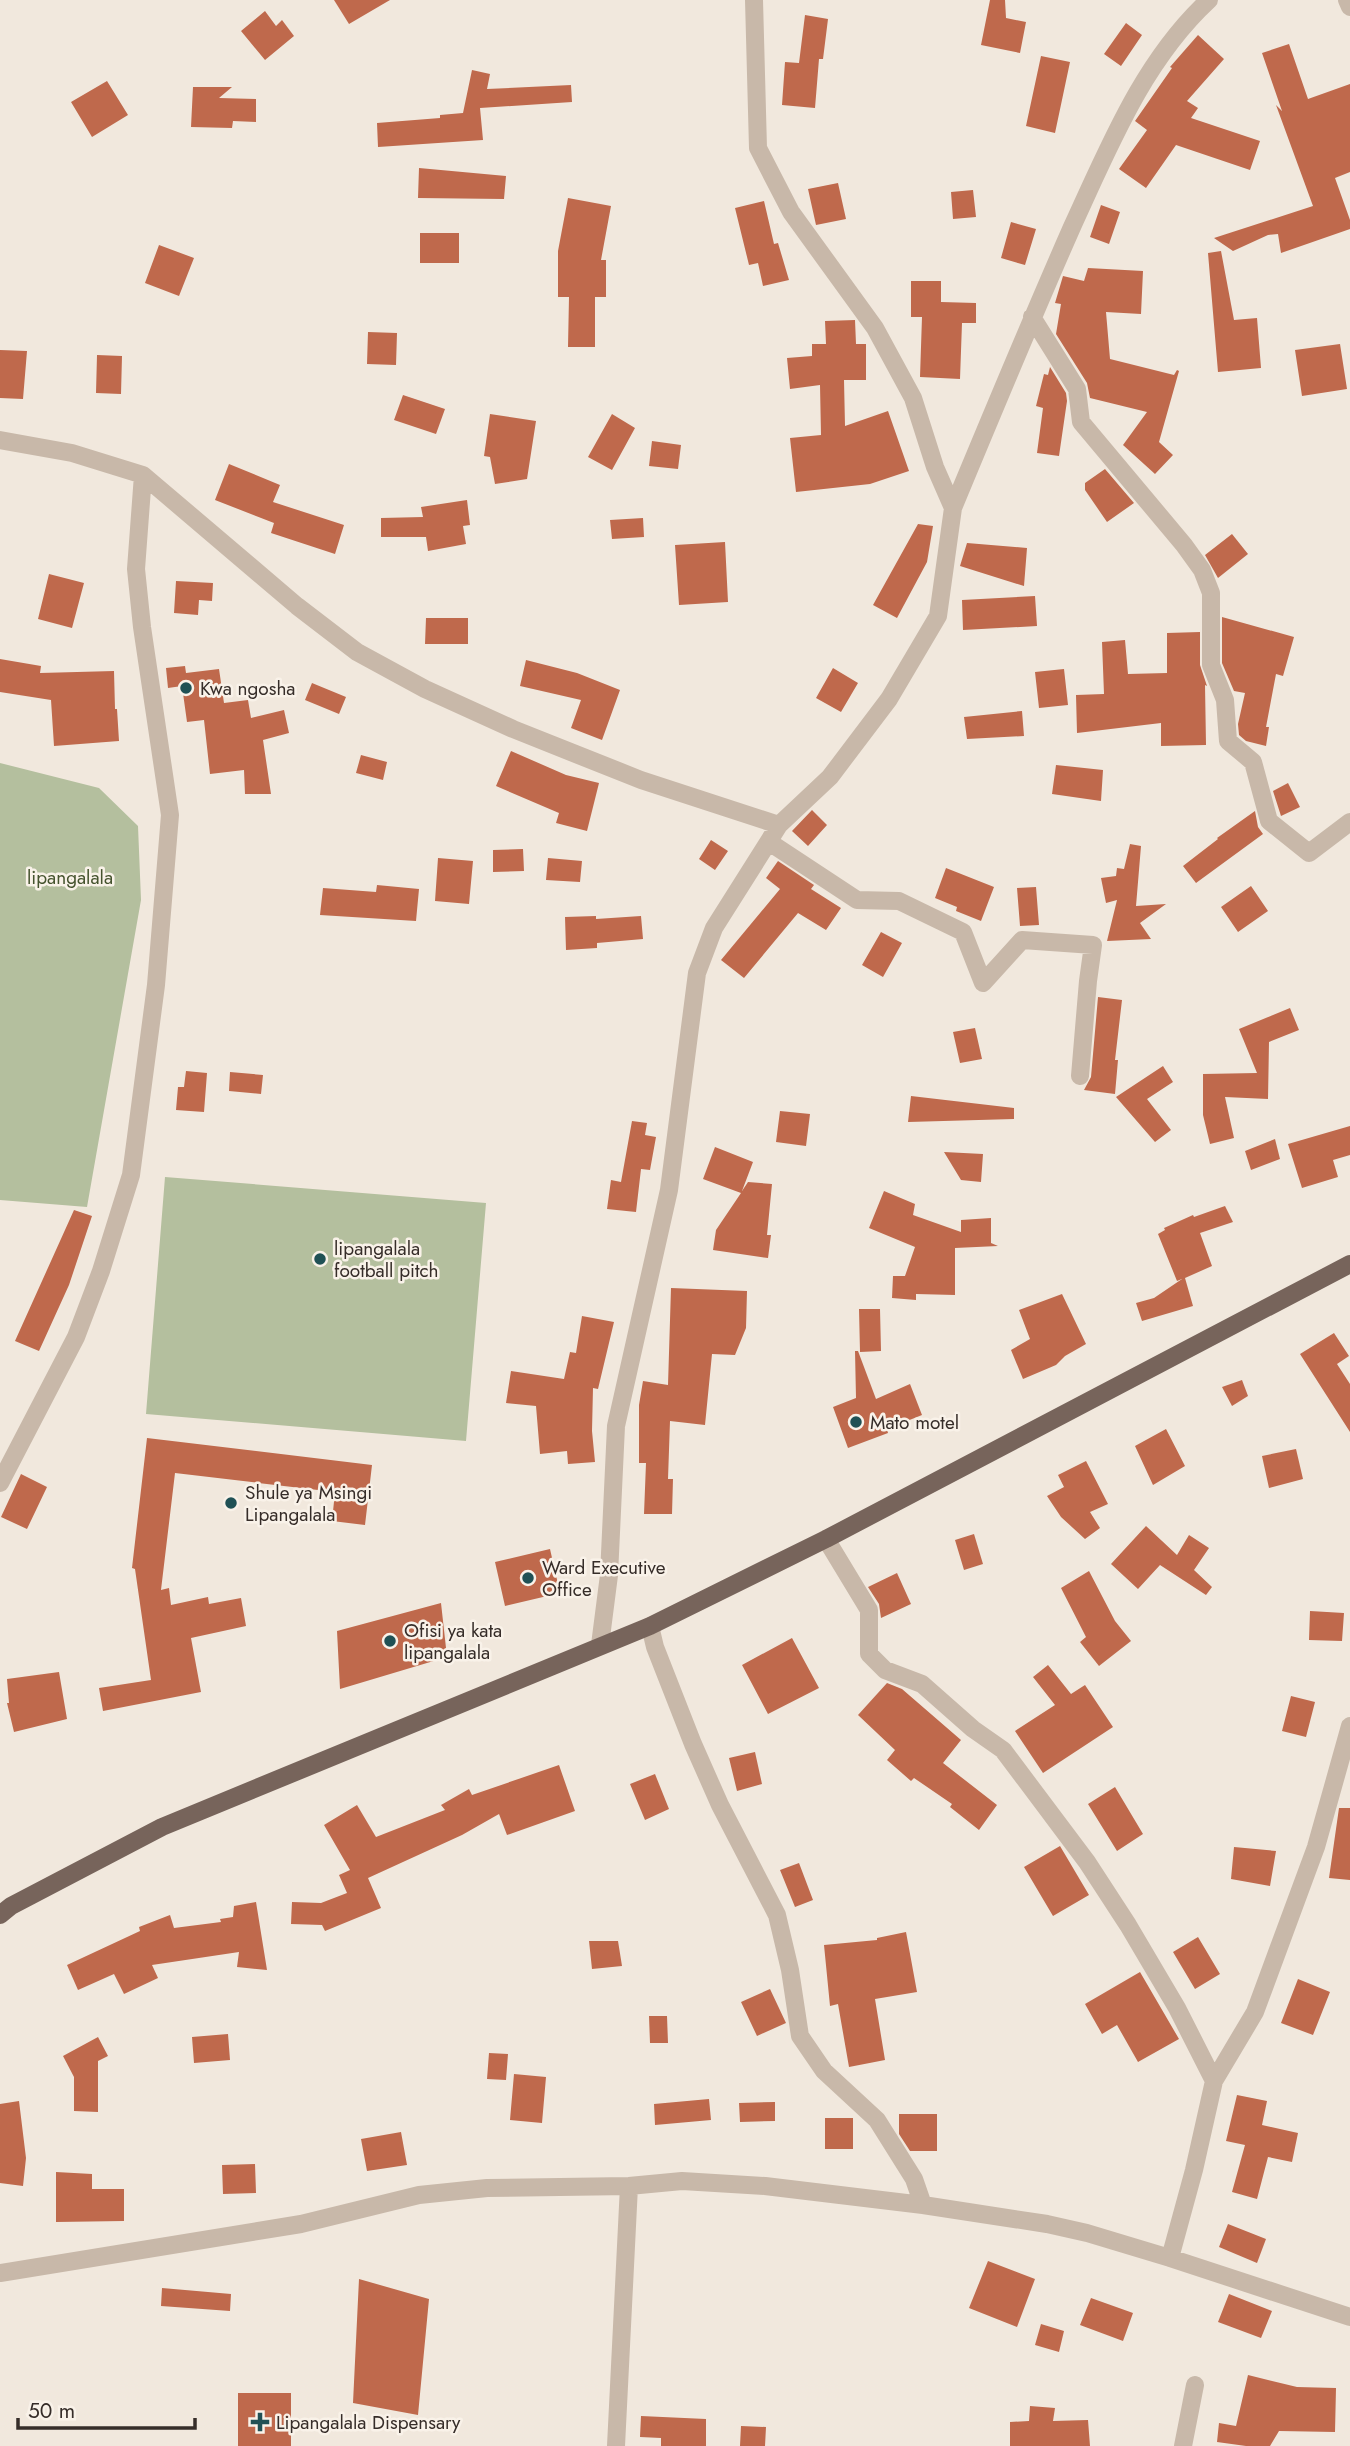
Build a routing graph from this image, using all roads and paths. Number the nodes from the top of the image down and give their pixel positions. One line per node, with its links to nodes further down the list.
1 (754, 0): 8 (street)
2 (1209, 0): 5 (street)
3 (1347, 0): 4 (street)
4 (1350, 6)
5 (1032, 317): 8 (street); 9 (street)
6 (0, 440): 7 (street)
7 (143, 475): 10 (street); 14 (street)
8 (953, 508): 10 (street)
9 (1350, 822)
10 (779, 825): 11 (street)
11 (769, 842): 12 (street); 17 (street)
12 (1080, 1076)
13 (1350, 1264): 15 (main road)
14 (0, 1483)
15 (826, 1539): 16 (main road); 20 (street)
16 (650, 1626): 17 (main road); 22 (street)
17 (600, 1645): 19 (main road)
18 (1350, 1726): 20 (street)
19 (0, 1915)
20 (1214, 2081): 23 (street)
21 (629, 2186): 22 (street); 24 (street); 27 (street)
22 (923, 2205): 23 (street)
23 (1170, 2258): 25 (street)
24 (0, 2273)
25 (1350, 2317)
26 (1195, 2385): 28 (street)
27 (616, 2446)
28 (1183, 2446)

